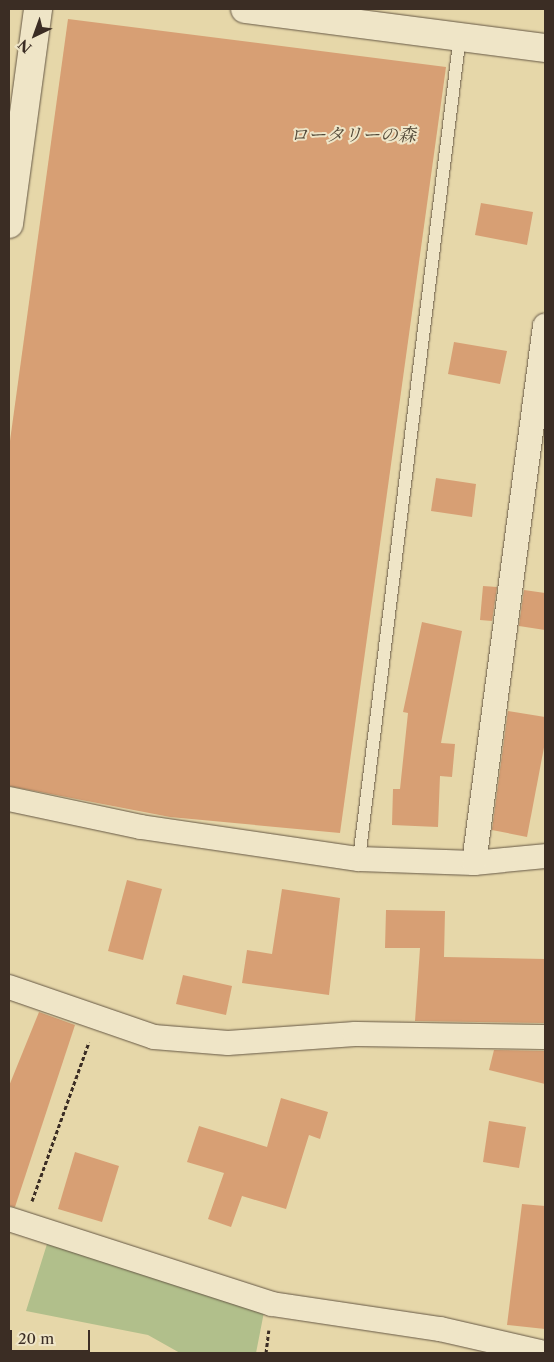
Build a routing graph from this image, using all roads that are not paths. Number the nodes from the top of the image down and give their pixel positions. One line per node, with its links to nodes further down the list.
1 (38, 9): 5 (street)
2 (245, 9): 3 (street)
3 (460, 34): 4 (street); 9 (lane)
4 (545, 48)
5 (9, 224)
6 (545, 326): 10 (street)
7 (9, 799): 9 (street)
8 (545, 856): 10 (street)
9 (359, 859): 10 (street)
10 (474, 863)
11 (9, 987): 12 (street)
12 (545, 1037)
13 (16, 1222): 14 (street)
14 (545, 1353)

